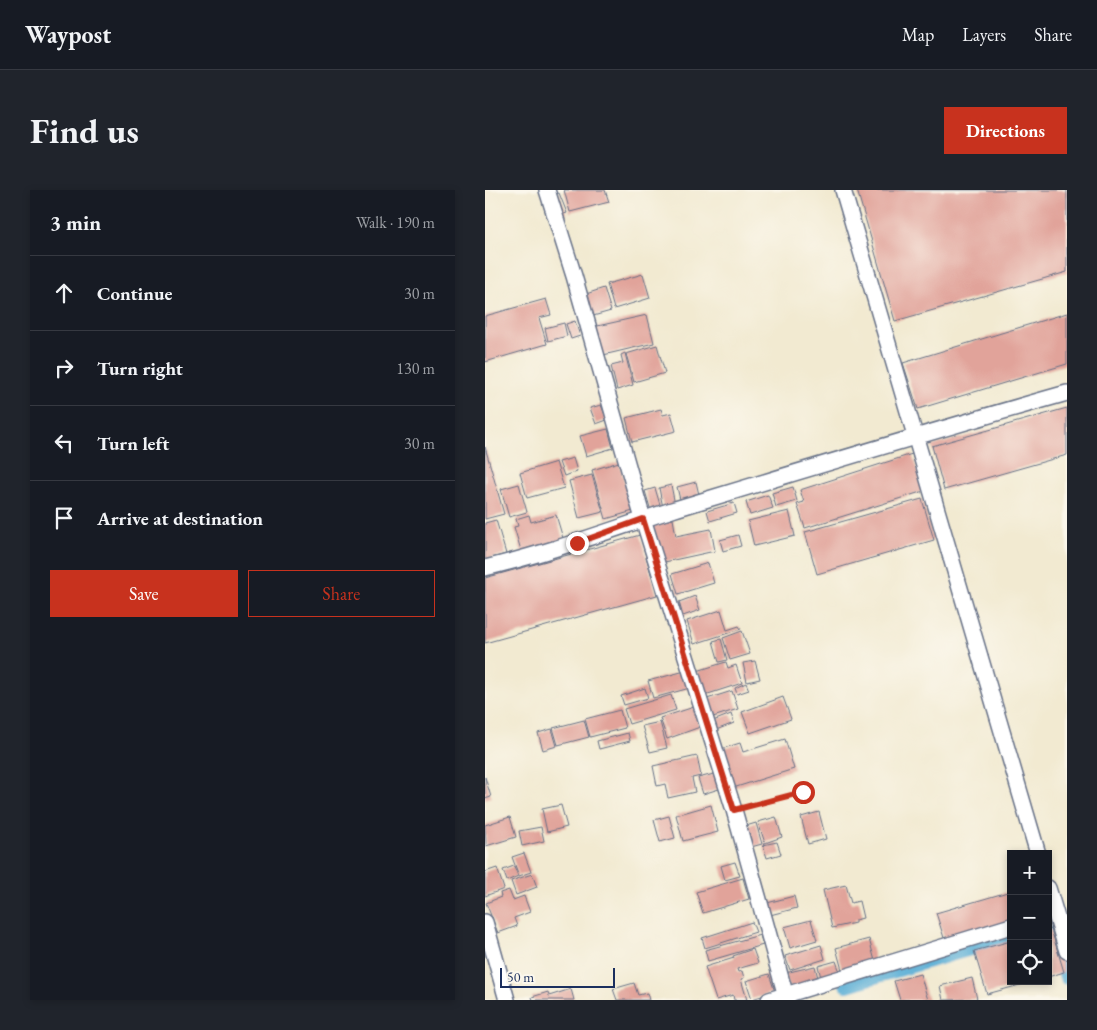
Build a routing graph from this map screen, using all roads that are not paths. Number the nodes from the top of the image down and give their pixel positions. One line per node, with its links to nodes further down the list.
1 (547, 190): 5 (street)
2 (843, 190): 4 (street)
3 (1067, 393): 4 (street)
4 (916, 436): 5 (street); 7 (street)
5 (643, 519): 6 (street); 13 (street)
6 (485, 568)
7 (1037, 850)
8 (1051, 895): 9 (street)
9 (1057, 912): 12 (street)
10 (485, 922): 14 (street)
11 (1007, 927): 13 (street)
12 (1067, 951)
13 (786, 998): 15 (street)
14 (507, 1000)
15 (769, 1000)

